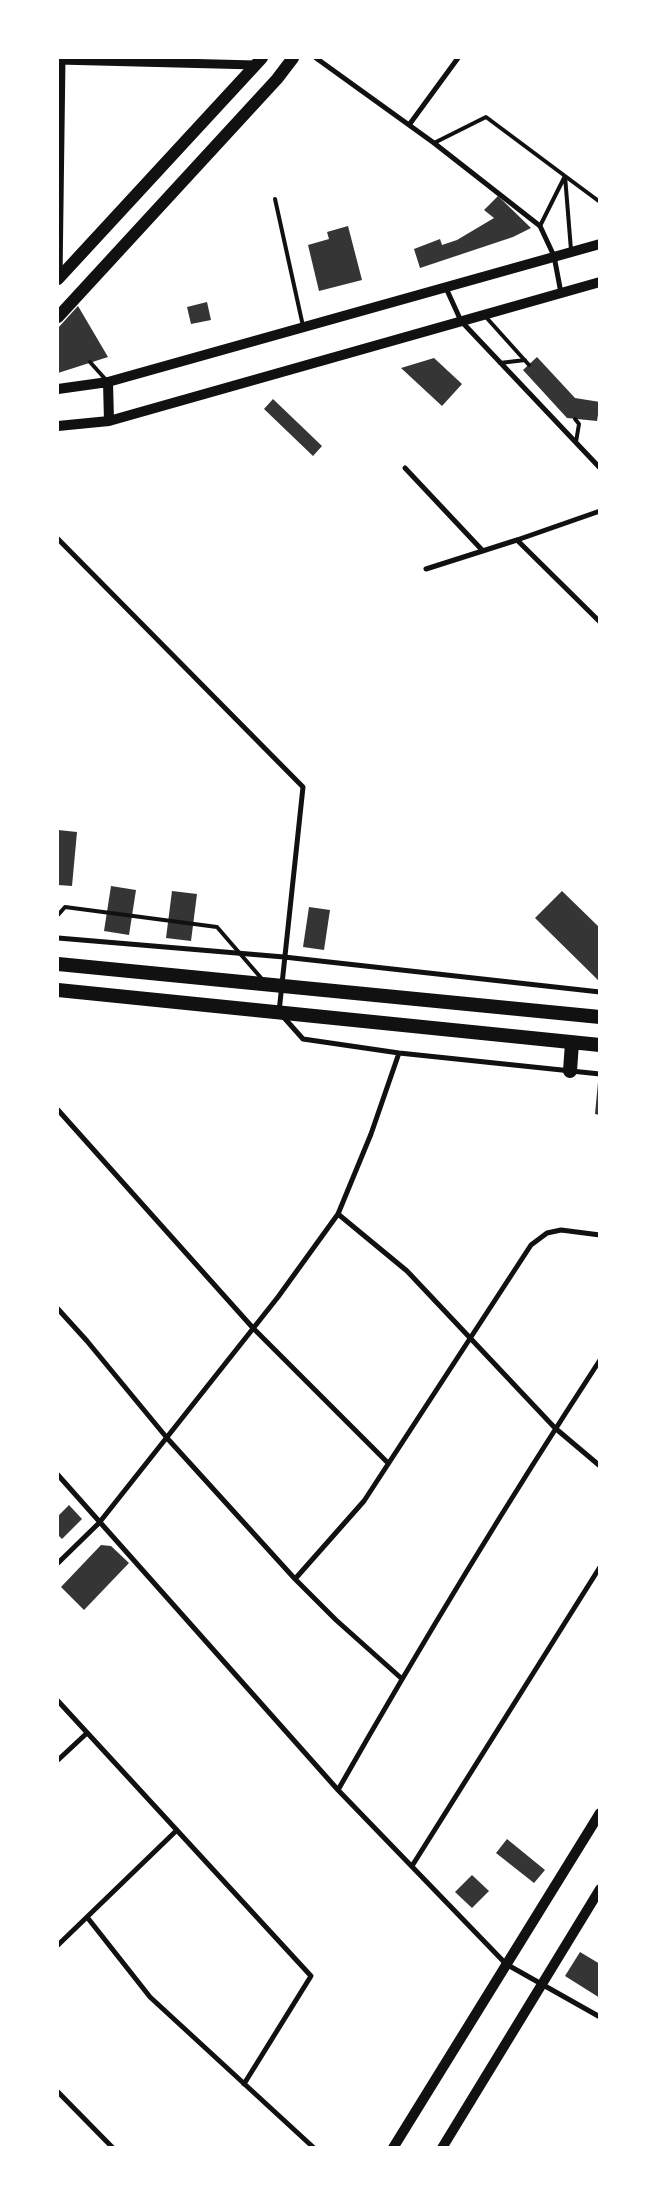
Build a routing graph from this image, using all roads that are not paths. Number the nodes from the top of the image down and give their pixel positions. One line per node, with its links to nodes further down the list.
1 (293, 58): 22 (main road)
2 (316, 58): 7 (street)
3 (458, 58): 7 (street)
4 (60, 59): 5 (street); 6 (street)
5 (259, 61): 17 (main road)
6 (59, 125): 13 (street)
7 (409, 125): 8 (street)
8 (434, 144): 9 (lane); 12 (street)
9 (565, 176): 11 (lane); 12 (lane); 15 (lane)
10 (275, 199): 24 (lane)
11 (600, 202)
12 (540, 226): 16 (street)
13 (59, 238): 17 (street)
14 (600, 244): 15 (main road)
15 (572, 251): 16 (main road)
16 (554, 256): 19 (main road); 20 (street)
17 (58, 278)
18 (600, 282): 20 (main road)
19 (446, 288): 23 (street); 24 (main road)
20 (561, 293): 21 (main road)
21 (484, 315): 23 (main road); 25 (lane)
22 (58, 317)
23 (461, 321): 27 (street); 32 (main road)
24 (303, 328): 29 (main road)
25 (525, 360): 27 (lane); 28 (lane)
26 (90, 362): 29 (lane)
27 (500, 363): 34 (street)
28 (529, 365)
29 (108, 382): 30 (main road); 32 (main road)
30 (58, 389)
31 (575, 419): 34 (lane)
32 (110, 420): 33 (main road)
33 (58, 426)
34 (576, 442): 36 (street)
35 (405, 468): 40 (street)
36 (600, 468)
37 (600, 511): 39 (street)
38 (58, 539): 46 (street)
39 (517, 540): 40 (street); 42 (street)
40 (484, 551): 41 (street)
41 (426, 569)
42 (600, 622)
43 (58, 915): 45 (lane)
44 (58, 938): 45 (street)
45 (239, 953): 46 (street); 48 (lane)
46 (284, 957): 49 (street); 51 (street)
47 (58, 964): 48 (highway)
48 (267, 985): 49 (highway)
49 (281, 986): 52 (street); 53 (highway)
50 (58, 990): 52 (highway)
51 (600, 992)
52 (279, 1012): 54 (highway); 56 (street)
53 (600, 1017)
54 (572, 1043): 55 (highway); 57 (highway)
55 (600, 1045)
56 (399, 1053): 57 (street); 60 (street)
57 (570, 1072): 58 (street)
58 (600, 1074)
59 (58, 1110): 63 (street)
60 (338, 1214): 63 (street); 64 (street)
61 (600, 1235): 64 (street)
62 (58, 1309): 67 (street)
63 (253, 1328): 67 (street); 68 (street)
64 (470, 1338): 66 (street); 68 (street)
65 (600, 1360): 66 (street)
66 (556, 1428): 69 (street); 75 (street)
67 (167, 1438): 71 (street); 74 (street)
68 (388, 1463): 74 (street)
69 (600, 1466)
70 (58, 1475): 71 (street)
71 (99, 1523): 72 (street); 79 (street)
72 (58, 1563)
73 (600, 1567): 82 (street)
74 (295, 1578): 75 (street)
75 (401, 1678): 79 (street)
76 (58, 1700): 77 (street)
77 (87, 1733): 78 (street); 81 (street)
78 (58, 1760)
79 (338, 1790): 82 (street)
80 (600, 1813): 86 (main road)
81 (177, 1830): 84 (street); 89 (street)
82 (412, 1866): 86 (street)
83 (600, 1889): 87 (main road)
84 (87, 1917): 85 (street); 89 (street)
85 (58, 1945)
86 (506, 1964): 87 (street); 93 (main road)
87 (541, 1984): 88 (street); 94 (main road)
88 (600, 2017)
89 (244, 2084): 92 (street)
90 (58, 2092): 91 (street)
91 (113, 2148)
92 (314, 2148)
93 (393, 2148)
94 (442, 2148)

